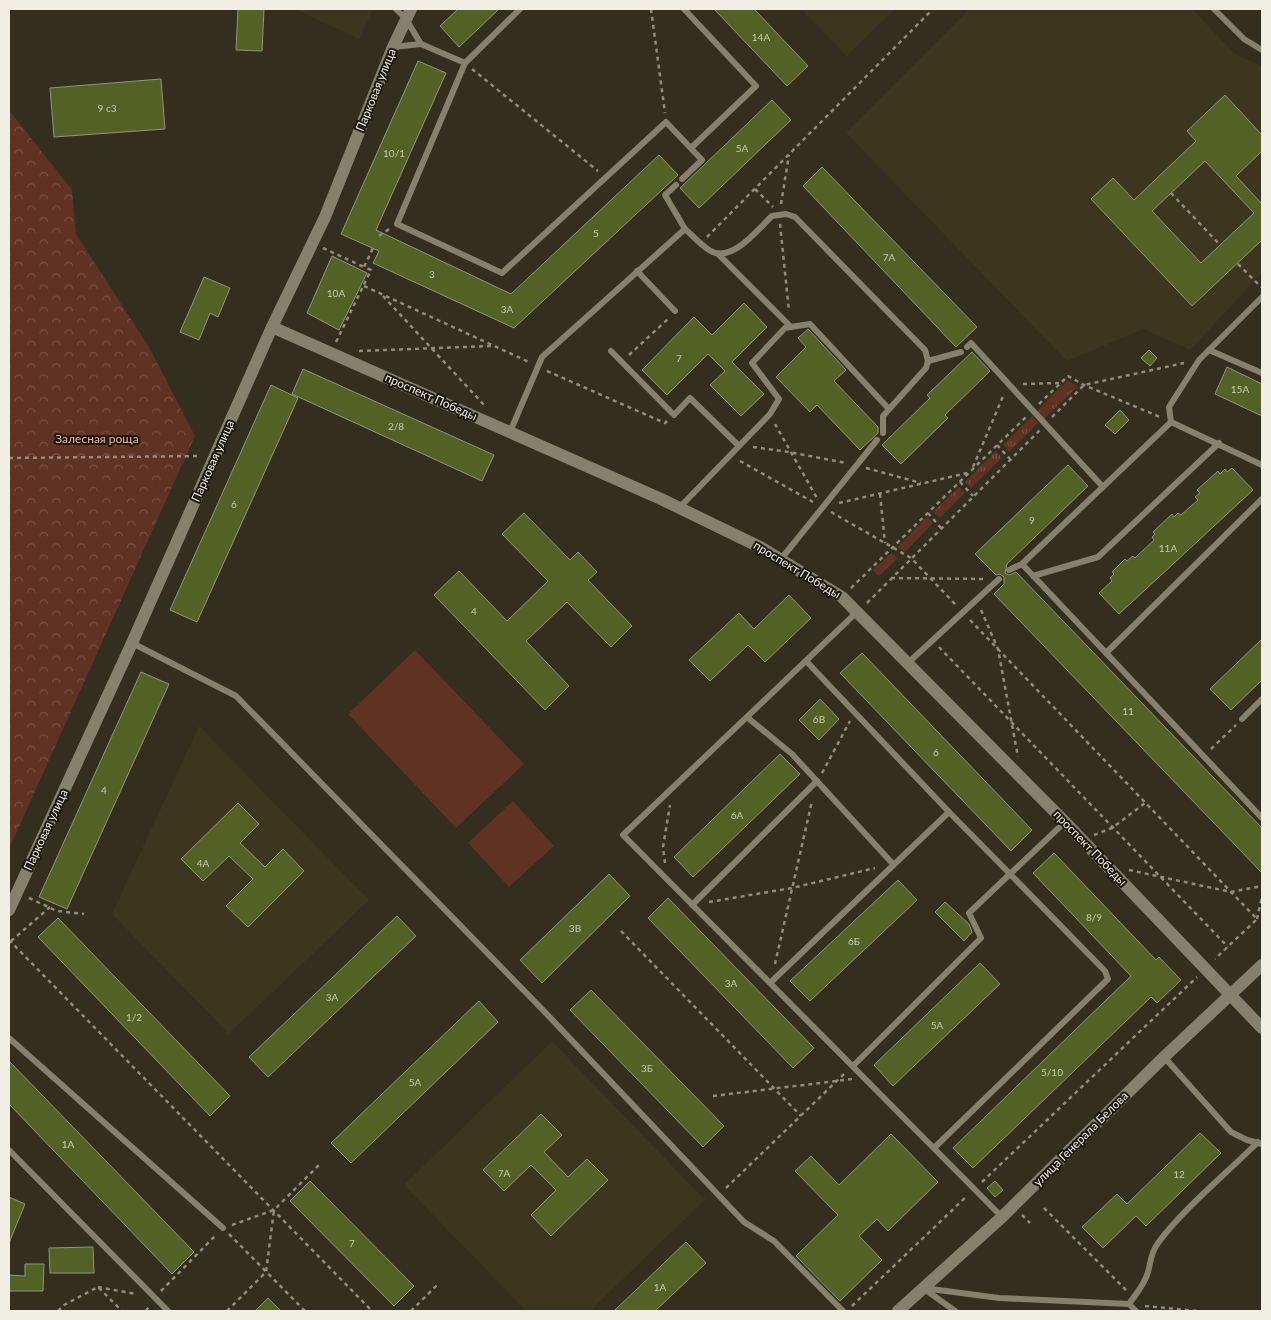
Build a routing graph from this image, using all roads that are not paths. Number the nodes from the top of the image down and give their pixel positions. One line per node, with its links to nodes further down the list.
1 (396, 9): 5 (lane)
2 (520, 9): 9 (lane)
3 (684, 9): 10 (lane)
4 (1214, 9): 8 (lane)
5 (408, 14): 6 (lane); 7 (street, Парковая улица)
6 (421, 44): 7 (lane); 9 (lane)
7 (393, 47): 18 (street, Парковая улица)
8 (1262, 50)
9 (465, 64): 10 (lane)
10 (691, 148): 11 (lane)
11 (682, 179)
12 (676, 185): 13 (lane)
13 (686, 229): 14 (lane); 15 (lane)
14 (718, 254): 19 (lane); 22 (lane)
15 (637, 271): 17 (lane); 26 (lane)
16 (1262, 297): 21 (lane)
17 (675, 312)
18 (272, 327): 26 (street, проспект Победы); 41 (street, Парковая улица)
19 (791, 327): 24 (lane); 30 (lane)
20 (611, 350): 30 (lane)
21 (1209, 350): 23 (lane); 25 (lane)
22 (928, 361): 24 (lane); 32 (lane)
23 (1262, 373)
24 (888, 408): 27 (lane)
25 (1171, 422): 29 (lane); 32 (lane)
26 (510, 432): 34 (street, проспект Победы)
27 (883, 433)
28 (877, 440): 35 (lane)
29 (1219, 443): 31 (lane); 38 (lane)
30 (739, 446): 34 (lane)
31 (1262, 465)
32 (1102, 487): 36 (lane)
33 (1262, 499): 42 (lane)
34 (679, 508): 35 (street, проспект Победы)
35 (781, 559): 40 (street, проспект Победы)
36 (1022, 564): 37 (lane); 38 (lane)
37 (1009, 570)
38 (1033, 576): 42 (lane)
39 (999, 579): 44 (lane)
40 (858, 611): 43 (lane); 44 (street, проспект Победы)
41 (132, 643): 55 (street, Парковая улица); 71 (lane)
42 (1106, 653): 50 (lane)
43 (807, 662): 46 (lane); 49 (lane)
44 (909, 662): 51 (street, проспект Победы)
45 (1262, 699): 47 (lane)
46 (748, 718): 48 (lane); 54 (lane)
47 (1242, 719)
48 (817, 781): 52 (lane); 54 (lane)
49 (950, 812): 52 (lane); 53 (lane)
50 (1262, 818)
51 (1065, 822): 53 (lane); 58 (street, проспект Победы)
52 (893, 864): 57 (lane)
53 (1010, 874): 62 (lane); 64 (lane)
54 (692, 905): 57 (lane)
55 (9, 910)
56 (1262, 965): 58 (street, улица Генерала Белова)
57 (770, 983): 62 (lane)
58 (1230, 996): 59 (street, проспект Победы); 61 (street, улица Генерала Белова)
59 (1262, 1028)
60 (9, 1038): 67 (lane)
61 (1164, 1057): 63 (lane); 66 (street, улица Генерала Белова)
62 (853, 1066): 64 (lane)
63 (1260, 1143): 69 (lane)
64 (934, 1148): 66 (lane)
65 (9, 1150): 70 (lane)
66 (1002, 1217): 68 (street, улица Генерала Белова)
67 (223, 1228)
68 (923, 1288): 69 (lane); 72 (street, улица Генерала Белова); 73 (lane)
69 (1129, 1304): 74 (lane)
70 (168, 1311)
71 (843, 1311)
72 (898, 1311)
73 (955, 1311)
74 (1136, 1311)

